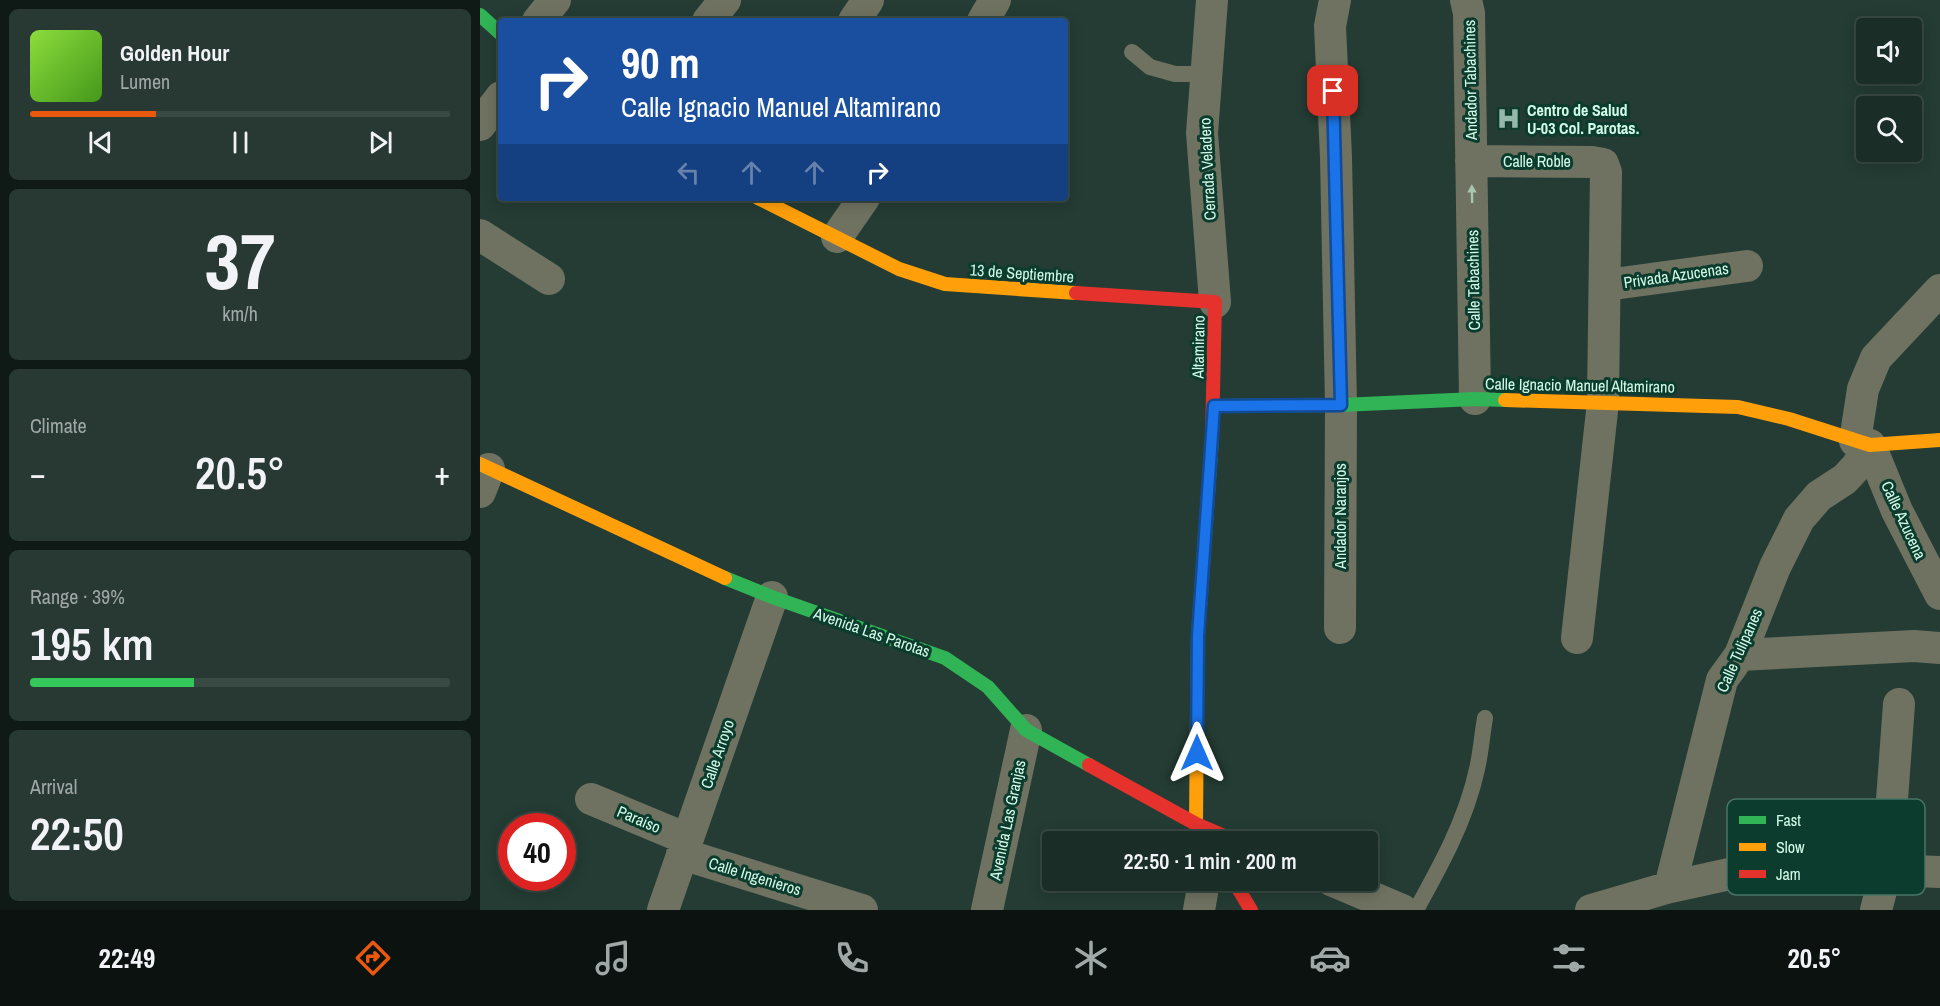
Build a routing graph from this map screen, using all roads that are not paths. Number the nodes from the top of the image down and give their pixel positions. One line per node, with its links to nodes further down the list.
1 (555, 0): 9 (street)
2 (725, 0): 10 (street)
3 (868, 0): 11 (street)
4 (994, 0): 12 (street)
5 (1212, 0): 15 (street, Cerrada Veladero)
6 (1335, 0): 30 (street, Andador Naranjos)
7 (1466, 0): 18 (street, Andador Tabachines)
8 (480, 15): 13 (street)
9 (540, 18)
10 (710, 18)
11 (856, 18)
12 (985, 18)
13 (498, 31)
14 (1132, 52): 15 (lane)
15 (1207, 74): 27 (street, Cerrada Veladero)
16 (498, 101): 17 (street)
17 (480, 125)
18 (1471, 161): 25 (street, Calle Roble); 28 (street, Calle Tabachines, one-way to 18)
19 (764, 201): 22 (street, 13 de Septiembre)
20 (862, 201): 22 (street)
21 (480, 235): 24 (street)
22 (837, 237): 27 (street, 13 de Septiembre)
23 (1747, 266): 25 (street, Privada Azucenas)
24 (549, 279)
25 (1606, 285): 29 (street)
26 (1940, 290): 33 (street, Calle Tulipanes)
27 (1215, 302): 31 (street, Altamirano)
28 (1475, 399): 29 (street, Calle Ignacio Manuel Altamirano); 30 (street, Calle Ignacio Manuel Altamirano)
29 (1603, 402): 33 (street, Calle Ignacio Manuel Altamirano); 38 (street)
30 (1341, 405): 31 (street, Calle Ignacio Manuel Altamirano); 37 (street, Andador Naranjos)
31 (1214, 406): 47 (street, Altamirano)
32 (1940, 440): 33 (street, Calle Ignacio Manuel Altamirano)
33 (1863, 443): 35 (street, Calle Azucena); 40 (street, Calle Tulipanes)
34 (483, 475): 36 (street, Avenida Las Parotas)
35 (1940, 594)
36 (767, 596): 43 (street, Avenida Las Parotas); 48 (street, Calle Arroyo)
37 (1340, 628)
38 (1577, 638)
39 (1940, 648): 40 (street)
40 (1740, 655): 52 (street, Calle Tulipanes)
41 (1899, 704): 45 (street)
42 (1485, 718): 63 (lane)
43 (1026, 730): 46 (street, Avenida Las Parotas); 59 (street, Avenida Las Granjas)
44 (591, 799): 48 (street, Paraíso)
45 (1892, 799)
46 (1192, 831)
47 (1200, 831)
48 (685, 846): 57 (street, Calle Arroyo); 58 (street, Calle Ingenieros)
49 (1925, 871): 50 (street)
50 (1940, 872)
51 (1727, 875): 52 (street)
52 (1670, 887): 64 (street)
53 (1202, 891): 60 (street)
54 (1240, 891): 61 (street)
55 (1357, 891): 62 (street)
56 (1880, 895): 65 (street)
57 (663, 910)
58 (862, 910)
59 (987, 910)
60 (1199, 910)
61 (1251, 910)
62 (1402, 910)
63 (1416, 910)
64 (1591, 910)
65 (1876, 910)

